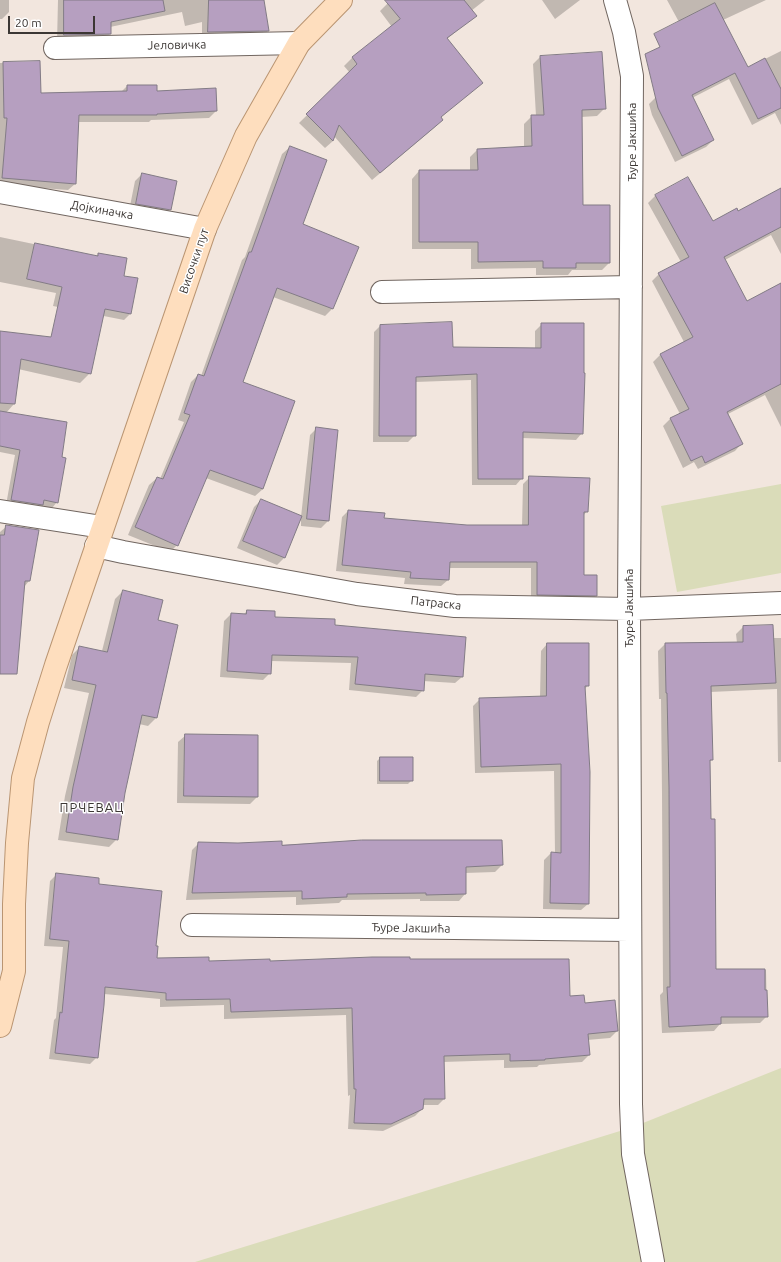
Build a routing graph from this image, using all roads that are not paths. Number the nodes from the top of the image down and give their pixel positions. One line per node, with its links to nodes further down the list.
1 (341, 0): 3 (main road, Височки пут)
2 (614, 0): 7 (street, Ђуре Јакшића)
3 (299, 43): 4 (street, Јеловичка); 6 (main road, Височки пут)
4 (55, 48)
5 (0, 192): 6 (street, Дојкиначка)
6 (205, 229): 10 (main road, Височки пут)
7 (631, 287): 8 (street); 12 (street, Ђуре Јакшића)
8 (382, 292)
9 (0, 511): 10 (street, Патраска)
10 (99, 536): 12 (street, Патраска); 15 (main road, Височки пут)
11 (781, 603): 12 (street, Патраска)
12 (629, 609): 14 (street, Ђуре Јакшића)
13 (192, 925): 14 (street, Ђуре Јакшића)
14 (630, 930): 16 (street, Ђуре Јакшића)
15 (0, 1026)
16 (653, 1262)

